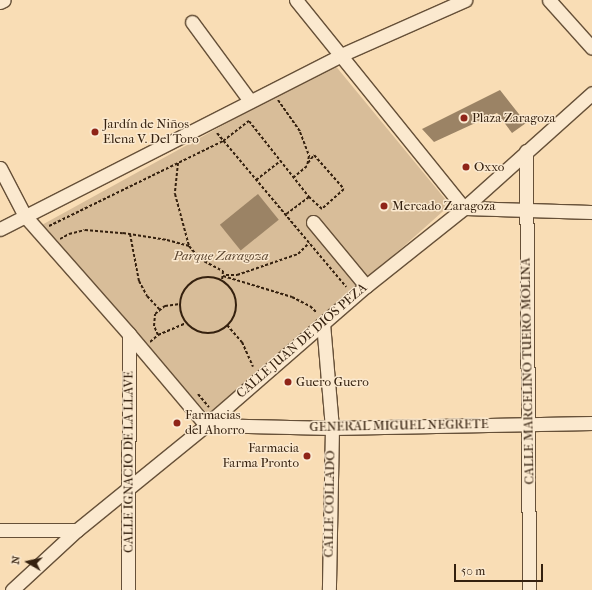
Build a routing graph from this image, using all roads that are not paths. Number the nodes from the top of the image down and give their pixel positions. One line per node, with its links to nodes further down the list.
1 (4, 0): 5 (street)
2 (296, 0): 8 (street)
3 (465, 0): 8 (street)
4 (549, 0): 7 (street)
5 (0, 2)
6 (192, 22): 10 (street)
7 (592, 48)
8 (341, 54): 10 (street); 13 (street)
9 (592, 93): 11 (street, CALLE JUAN DE DIOS PEZA)
10 (250, 101): 16 (street)
11 (526, 152): 13 (street, CALLE JUAN DE DIOS PEZA); 14 (street, CALLE MARCELINO TUERO MOLINA)
12 (0, 168): 16 (street, CALLE IGNACIO DE LA LLAVE)
13 (464, 208): 14 (street); 19 (street, CALLE JUAN DE DIOS PEZA)
14 (525, 211): 15 (street); 22 (street, CALLE MARCELINO TUERO MOLINA)
15 (592, 212)
16 (25, 216): 18 (street); 21 (street, CALLE IGNACIO DE LA LLAVE)
17 (314, 222): 19 (street)
18 (0, 229)
19 (366, 286): 20 (street, CALLE JUAN DE DIOS PEZA)
20 (323, 323): 24 (street, CALLE JUAN DE DIOS PEZA); 25 (street, CALLE COLLADO)
21 (130, 334): 24 (street, CALLE IGNACIO DE LA LLAVE); 26 (street, CALLE IGNACIO DE LA LLAVE)
22 (529, 423): 23 (street, GENERAL MIGUEL NEGRETE); 25 (street, GENERAL MIGUEL NEGRETE); 32 (street, CALLE MARCELINO TUERO MOLINA)
23 (592, 423)
24 (206, 425): 25 (street, GENERAL MIGUEL NEGRETE); 26 (street, CALLE JUAN DE DIOS PEZA)
25 (332, 428): 31 (street, CALLE COLLADO)
26 (129, 488): 28 (street, CALLE JUAN DE DIOS PEZA); 30 (street, CALLE IGNACIO DE LA LLAVE)
27 (0, 530): 28 (street)
28 (77, 530): 29 (street, CALLE JUAN DE DIOS PEZA)
29 (12, 590)
30 (128, 590)
31 (329, 590)
32 (530, 590)

